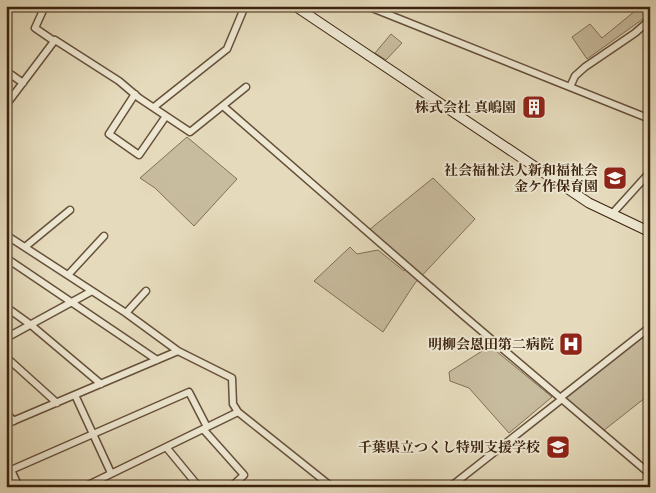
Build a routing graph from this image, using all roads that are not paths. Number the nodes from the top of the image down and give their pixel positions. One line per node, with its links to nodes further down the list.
1 (45, 6): 6 (street)
2 (245, 6): 14 (street)
3 (295, 6): 19 (street)
4 (367, 6): 10 (street)
5 (650, 20): 10 (street)
6 (55, 41): 8 (street); 11 (street)
7 (6, 72): 8 (street)
8 (23, 83): 12 (street)
9 (246, 87): 13 (street)
10 (570, 87): 16 (street)
11 (135, 94): 14 (street); 15 (street)
12 (6, 105)
13 (223, 106): 15 (street); 39 (street)
14 (154, 107): 15 (street)
15 (166, 116)
16 (650, 118)
17 (650, 172): 19 (street)
18 (70, 210): 23 (street)
19 (612, 214): 20 (street)
20 (650, 232)
21 (6, 235): 23 (street)
22 (104, 236): 25 (street)
23 (25, 247): 25 (street)
24 (6, 258): 28 (street)
25 (68, 275): 26 (street)
26 (92, 291): 28 (street); 30 (street)
27 (146, 291): 30 (street)
28 (71, 302): 31 (street); 36 (street)
29 (6, 307): 31 (street)
30 (126, 313): 34 (street)
31 (31, 325): 33 (street); 37 (street)
32 (650, 327): 39 (street)
33 (6, 338)
34 (178, 351): 36 (street); 41 (street)
35 (6, 357): 40 (street)
36 (157, 360): 37 (street)
37 (100, 384): 38 (street)
38 (75, 395): 40 (street); 46 (street)
39 (561, 398): 49 (street); 55 (street)
40 (58, 403): 43 (street)
41 (238, 412): 45 (street); 54 (street)
42 (6, 413): 43 (street)
43 (14, 421): 44 (street)
44 (6, 424)
45 (205, 428): 46 (street); 47 (street); 53 (street)
46 (92, 435): 48 (street); 50 (street)
47 (166, 447): 48 (street); 52 (street)
48 (111, 473): 51 (street)
49 (650, 474)
50 (19, 487)
51 (84, 487)
52 (199, 487)
53 (231, 487)
54 (332, 487)
55 (450, 487)

